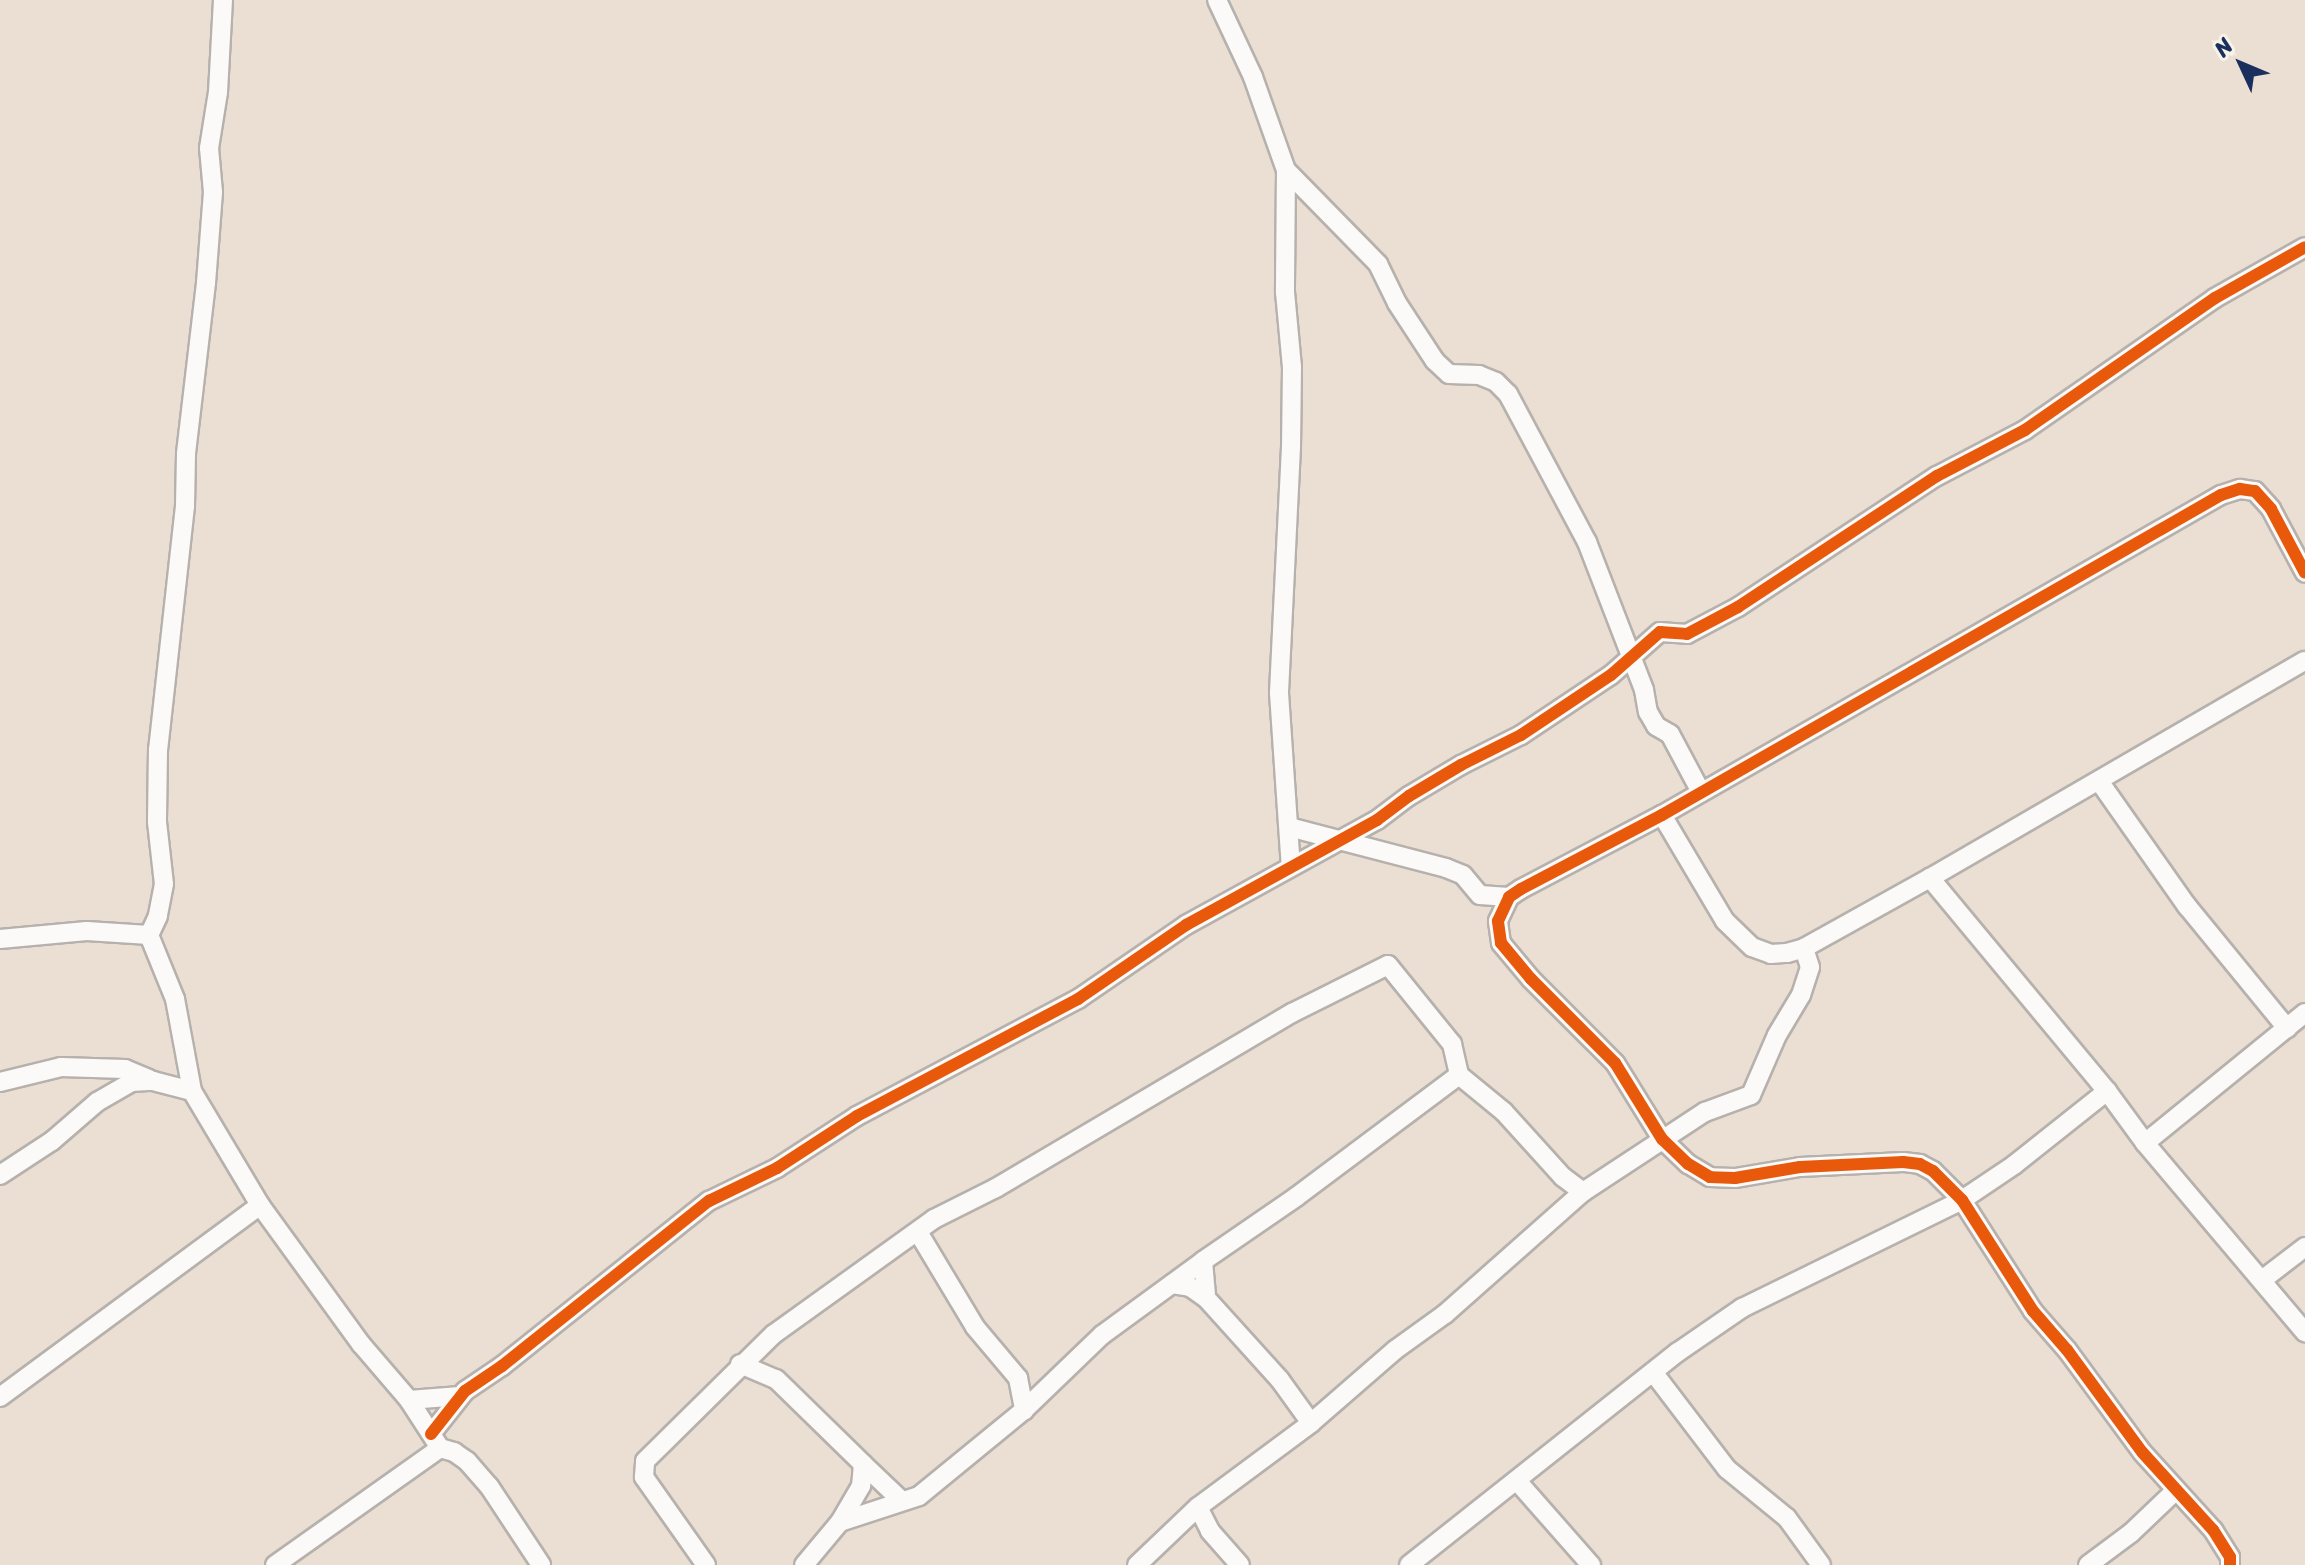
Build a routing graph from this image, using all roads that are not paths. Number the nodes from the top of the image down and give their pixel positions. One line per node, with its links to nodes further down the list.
1 (223, 0): 18 (street)
2 (1217, 0): 3 (street)
3 (1286, 170): 6 (street); 11 (street)
4 (2305, 247): 6 (street)
5 (2305, 573): 9 (street)
6 (1632, 659): 9 (street); 12 (street)
7 (2305, 661): 8 (street)
8 (2099, 781): 14 (street); 22 (street)
9 (1701, 792): 10 (street)
10 (1662, 815): 16 (street); 20 (street)
11 (1289, 827): 12 (street); 13 (street)
12 (1334, 841): 13 (street); 15 (street)
13 (1291, 867): 45 (street)
14 (1930, 878): 20 (street); 27 (street)
15 (1480, 895): 16 (street); 17 (street)
16 (1509, 897): 17 (street)
17 (1498, 921): 28 (street)
18 (149, 935): 19 (street); 26 (street)
19 (0, 939)
20 (1804, 948): 28 (street)
21 (2305, 1013): 22 (street)
22 (2287, 1028): 29 (street)
23 (1459, 1075): 31 (street); 34 (street); 36 (street)
24 (153, 1081): 25 (street); 26 (street); 30 (street)
25 (0, 1082)
26 (192, 1091): 33 (street)
27 (2107, 1091): 29 (street); 32 (street)
28 (1662, 1139): 31 (street); 32 (street)
29 (2145, 1143): 37 (street)
30 (0, 1175)
31 (1583, 1192): 49 (street)
32 (1962, 1200): 43 (street); 53 (street)
33 (260, 1205): 46 (street); 47 (street)
34 (918, 1232): 41 (street); 48 (street)
35 (2305, 1247): 37 (street)
36 (1203, 1261): 38 (street); 39 (street)
37 (2262, 1280): 40 (street)
38 (1172, 1284): 39 (street); 48 (street)
39 (1206, 1298): 49 (street)
40 (2305, 1332)
41 (767, 1341): 42 (street); 44 (street)
42 (740, 1364): 44 (street); 59 (street)
43 (1653, 1372): 52 (street); 65 (street)
44 (770, 1374): 51 (street)
45 (460, 1396): 47 (street); 50 (street)
46 (0, 1397)
47 (409, 1400): 50 (street)
48 (1024, 1410): 54 (street)
49 (1311, 1423): 55 (street)
50 (436, 1441): 57 (street); 58 (street)
51 (863, 1464): 54 (street); 56 (street)
52 (1518, 1482): 63 (street); 64 (street)
53 (2176, 1490): 66 (street); 67 (street)
54 (902, 1501): 56 (street)
55 (1198, 1507): 61 (street); 62 (street)
56 (840, 1522): 60 (street)
57 (275, 1565)
58 (541, 1565)
59 (706, 1565)
60 (804, 1565)
61 (1137, 1565)
62 (1240, 1565)
63 (1409, 1565)
64 (1591, 1565)
65 (1821, 1565)
66 (2088, 1565)
67 (2230, 1565)

